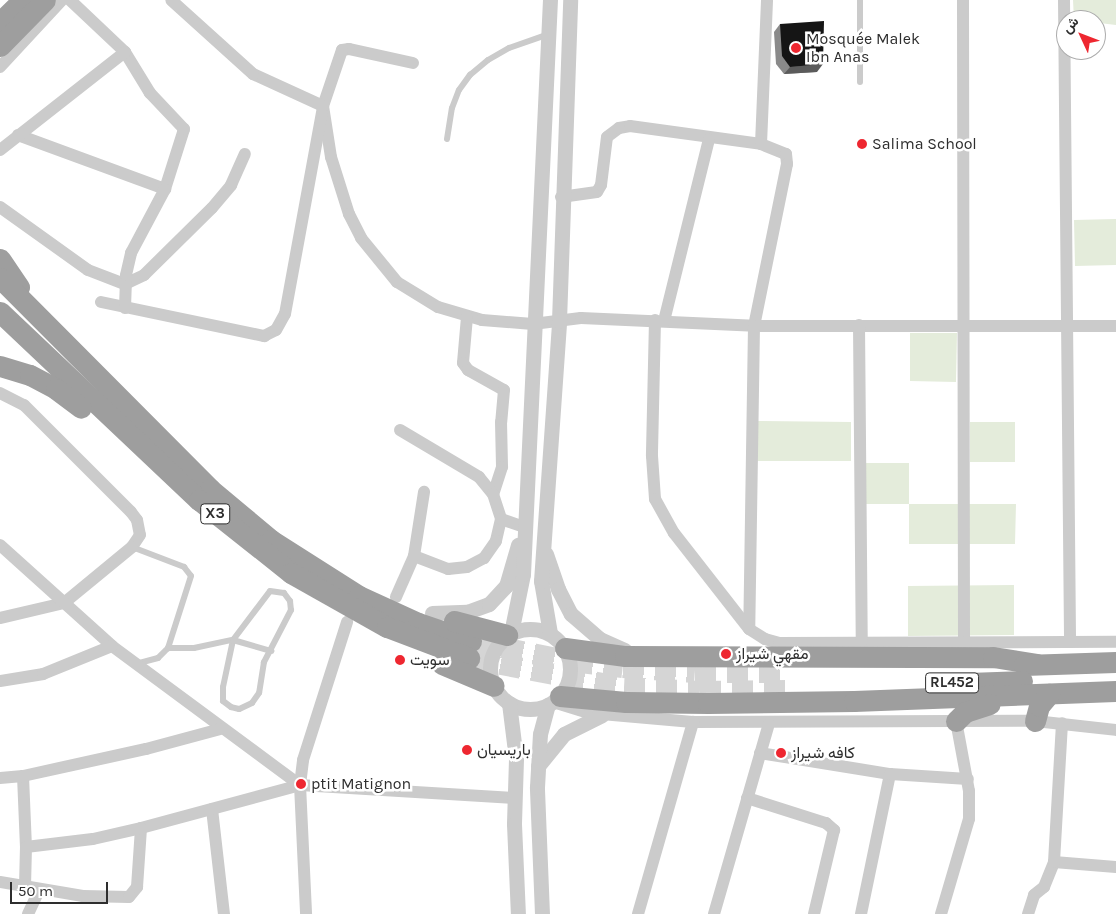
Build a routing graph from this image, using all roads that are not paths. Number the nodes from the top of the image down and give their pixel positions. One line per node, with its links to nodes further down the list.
1 (23, 0): 12 (highway)
2 (45, 0): 14 (highway)
3 (62, 0): 17 (street)
4 (70, 0): 15 (street)
5 (171, 0): 19 (street)
6 (550, 0): 13 (street)
7 (570, 0): 27 (street)
8 (767, 0): 23 (street)
9 (860, 0): 18 (lane)
10 (964, 0): 44 (street)
11 (1064, 0): 42 (street)
12 (0, 22)
13 (550, 33): 21 (lane); 39 (street)
14 (0, 46)
15 (125, 52): 20 (street); 26 (street)
16 (413, 63): 19 (street)
17 (0, 67)
18 (860, 82)
19 (323, 106): 33 (street); 35 (street)
20 (18, 135): 24 (street); 26 (street)
21 (447, 138)
22 (709, 139): 23 (street); 27 (street); 37 (street)
23 (761, 144): 41 (street)
24 (0, 150)
25 (245, 154): 31 (street)
26 (165, 189): 31 (street)
27 (561, 197): 38 (street)
28 (0, 207): 31 (street)
29 (0, 259): 36 (highway)
30 (0, 278): 36 (highway, X3)
31 (125, 284): 33 (street)
32 (101, 302): 33 (street)
33 (125, 308)
34 (0, 312): 49 (highway, X3)
35 (467, 317): 39 (street); 51 (street)
36 (39, 318): 48 (highway, X3)
37 (660, 320): 38 (street); 41 (street); 64 (street)
38 (559, 321): 39 (street); 57 (street)
39 (533, 324): 54 (street)
40 (859, 325): 41 (street); 44 (street); 68 (street)
41 (754, 326): 64 (street)
42 (1068, 326): 43 (street); 44 (street); 70 (street)
43 (1116, 326)
44 (965, 328): 69 (street)
45 (0, 366): 49 (highway)
46 (0, 393): 56 (street)
47 (400, 430): 51 (street)
48 (171, 450): 52 (highway, X3); 59 (highway)
49 (172, 475): 52 (highway, X3)
50 (424, 492): 58 (street)
51 (493, 494): 53 (street)
52 (199, 500): 63 (highway)
53 (501, 519): 54 (street); 58 (street)
54 (524, 527): 61 (street); 65 (street)
55 (0, 545): 60 (street)
56 (132, 547): 60 (street); 73 (lane)
57 (543, 548): 67 (street); 75 (street)
58 (414, 556): 59 (street)
59 (396, 597): 61 (highway)
60 (64, 603): 62 (street); 72 (street)
61 (432, 613): 65 (highway)
62 (0, 618)
63 (347, 622): 81 (highway); 101 (street)
64 (749, 629): 68 (street)
65 (509, 634): 67 (street); 81 (street)
66 (233, 640): 73 (lane); 74 (lane); 74 (lane); 74 (lane)
67 (558, 640): 75 (highway); 85 (street)
68 (862, 641): 69 (street)
69 (964, 641): 70 (street)
70 (1070, 642): 71 (street)
71 (1116, 642)
72 (112, 646): 77 (street); 80 (street)
73 (168, 648): 77 (lane)
74 (271, 651)
75 (654, 656): 78 (highway)
76 (1116, 662): 78 (highway, RL452)
77 (135, 664): 93 (street)
78 (1037, 664): 79 (highway, RL452)
79 (1116, 678)
80 (0, 681)
81 (494, 686): 86 (street)
82 (1116, 691): 83 (highway)
83 (1049, 694): 84 (highway); 89 (highway)
84 (1003, 696): 85 (highway); 88 (highway)
85 (554, 701): 86 (street); 87 (street); 96 (street)
86 (509, 703): 102 (street)
87 (602, 715): 90 (street); 96 (street)
88 (956, 721): 89 (street); 92 (street); 100 (street)
89 (1035, 721): 91 (street)
90 (693, 722): 92 (street); 117 (street)
91 (1062, 723): 94 (street); 107 (street)
92 (769, 724): 95 (street)
93 (220, 729): 98 (street); 101 (street)
94 (1116, 730)
95 (760, 753): 97 (street); 103 (street)
96 (537, 768): 116 (street)
97 (890, 774): 100 (street); 120 (street)
98 (22, 776): 99 (street); 106 (street)
99 (0, 778)
100 (968, 779): 121 (street)
101 (300, 785): 102 (street); 104 (street); 114 (street)
102 (514, 798): 115 (street)
103 (747, 798): 118 (street); 119 (street)
104 (212, 809): 105 (street); 113 (street)
105 (141, 828): 106 (street); 111 (street)
106 (26, 847): 110 (street)
107 (1054, 862): 108 (street); 122 (street)
108 (1116, 867)
109 (0, 882): 110 (street)
110 (25, 887): 111 (street)
111 (39, 890): 112 (street)
112 (28, 914)
113 (224, 914)
114 (306, 914)
115 (518, 914)
116 (542, 914)
117 (638, 914)
118 (714, 914)
119 (814, 914)
120 (861, 914)
121 (941, 914)
122 (1028, 914)

